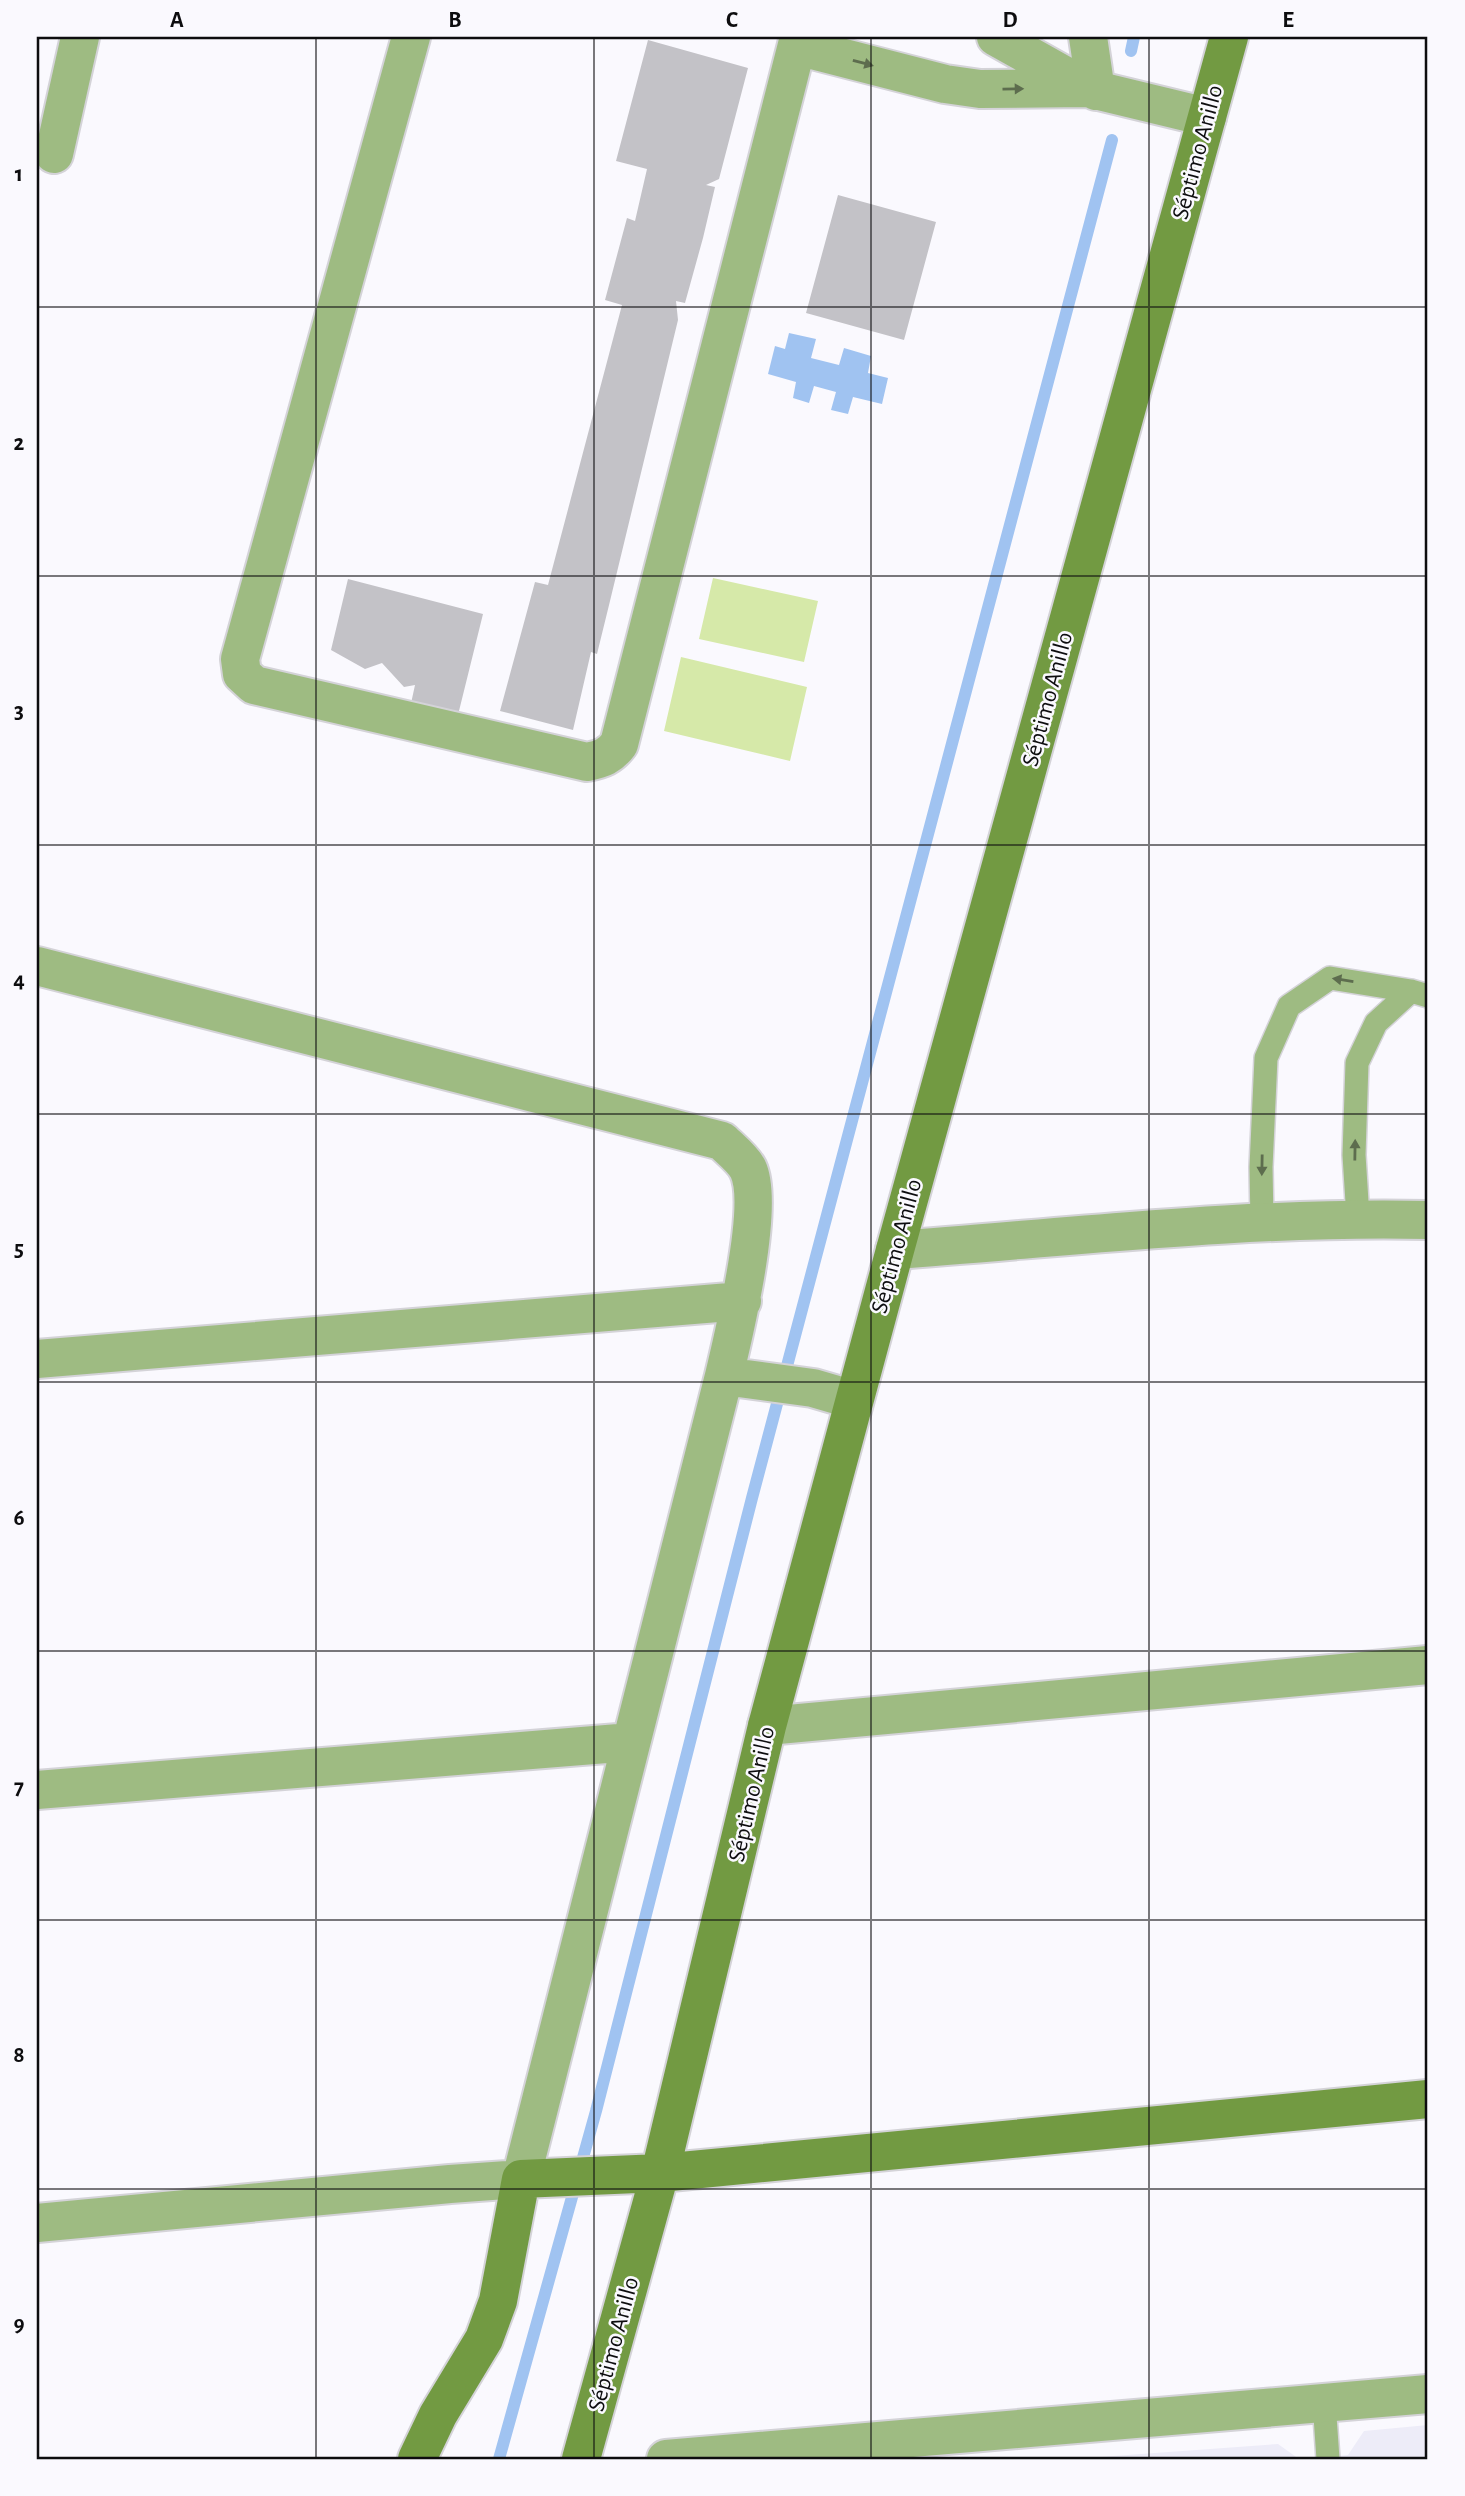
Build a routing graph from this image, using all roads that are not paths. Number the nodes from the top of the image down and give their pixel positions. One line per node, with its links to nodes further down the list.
1 (80, 37): 9 (street)
2 (411, 37): 6 (street)
3 (996, 37): 7 (street)
4 (1088, 37): 7 (street)
5 (1228, 37): 8 (street, Séptimo Anillo)
6 (798, 41): 7 (street, one-way to 7)
7 (1091, 90): 8 (street)
8 (1207, 117): 15 (street, Séptimo Anillo)
9 (54, 154)
10 (37, 966): 16 (street)
11 (1419, 993): 12 (lane, one-way to 11); 14 (lane, one-way to 14)
12 (1358, 1219): 13 (street); 14 (street)
13 (1428, 1220)
14 (1262, 1222): 15 (street)
15 (895, 1250): 19 (street, Séptimo Anillo)
16 (742, 1301): 17 (street); 18 (street)
17 (37, 1359)
18 (724, 1377): 19 (street); 22 (street)
19 (854, 1400): 21 (street, Séptimo Anillo)
20 (1428, 1665): 21 (street)
21 (767, 1726): 25 (street, Séptimo Anillo)
22 (631, 1742): 23 (street); 26 (street)
23 (37, 1790)
24 (1428, 2099): 25 (street)
25 (660, 2173): 26 (street); 31 (street, Séptimo Anillo)
26 (521, 2179): 27 (street); 30 (street)
27 (37, 2223)
28 (1428, 2394): 29 (street)
29 (1324, 2402): 32 (street); 33 (lane)
30 (417, 2459)
31 (582, 2459)
32 (666, 2459)
33 (1328, 2459)

